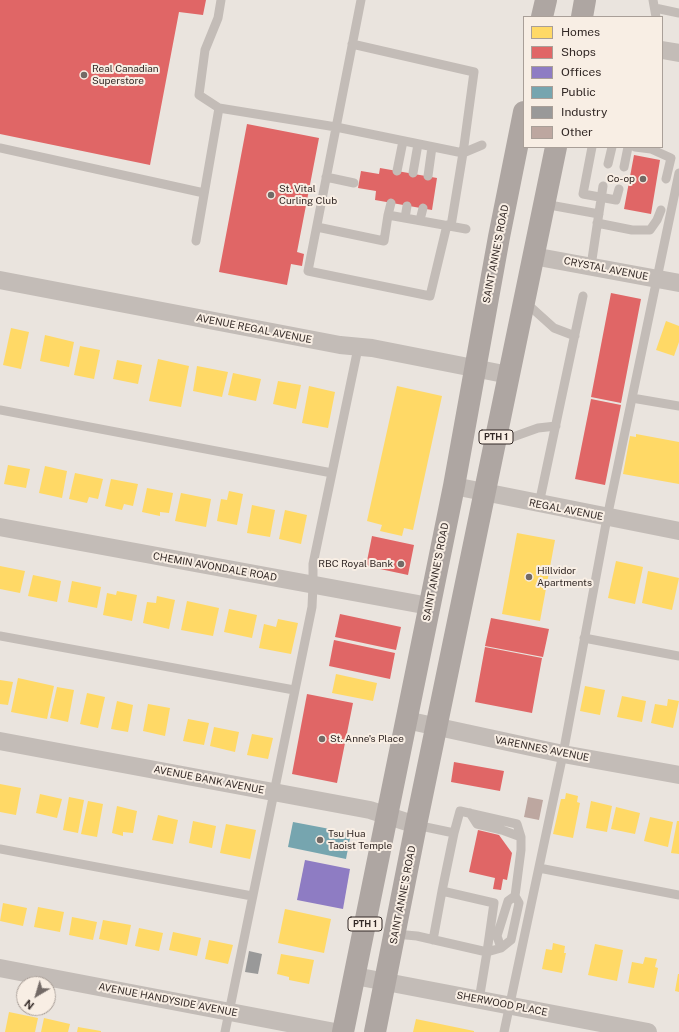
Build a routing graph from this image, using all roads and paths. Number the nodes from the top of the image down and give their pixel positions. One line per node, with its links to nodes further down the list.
1 (222, 0): 12 (lane)
2 (361, 0): 9 (lane)
3 (546, 0): 7 (highway)
4 (585, 0): 8 (highway)
5 (655, 8): 6 (lane)
6 (679, 13)
7 (542, 16)
8 (582, 16)
9 (352, 44): 14 (lane); 25 (lane)
10 (663, 50): 11 (street)
11 (679, 53)
12 (219, 108): 14 (lane); 37 (lane)
13 (523, 117): 62 (highway, SAINT ANNE'S ROAD / PTH 1)
14 (336, 127): 15 (lane); 32 (lane)
15 (403, 141): 16 (lane); 28 (lane)
16 (418, 144): 18 (lane); 30 (lane)
17 (482, 145): 25 (lane)
18 (432, 147): 25 (lane); 31 (lane)
19 (0, 148): 37 (lane)
20 (556, 148): 40 (highway, SAINT ANNE'S ROAD / PTH 1)
21 (592, 148): 38 (lane)
22 (612, 148): 26 (lane)
23 (628, 148): 27 (lane)
24 (643, 148): 33 (lane)
25 (463, 154): 49 (lane)
26 (608, 164)
27 (624, 167)
28 (397, 171)
29 (679, 173): 55 (lane)
30 (412, 174)
31 (428, 176)
32 (326, 177): 34 (lane); 50 (lane)
33 (666, 179)
34 (354, 183)
35 (603, 186): 38 (lane)
36 (619, 189): 38 (lane)
37 (204, 193): 52 (lane)
38 (601, 197): 44 (lane)
39 (391, 203): 45 (lane)
40 (544, 204): 44 (lane); 53 (highway, SAINT ANNE'S ROAD / PTH 1)
41 (407, 206): 46 (lane)
42 (423, 208): 47 (lane)
43 (661, 210): 48 (lane)
44 (599, 214): 48 (lane)
45 (388, 215): 46 (lane); 50 (lane)
46 (405, 218): 47 (lane)
47 (420, 220): 49 (lane)
48 (597, 224): 54 (lane)
49 (449, 226): 50 (lane); 51 (lane)
50 (316, 227)
51 (466, 229)
52 (196, 241)
53 (533, 256): 54 (street, CRYSTAL AVENUE); 59 (highway, SAINT ANNE'S ROAD / PTH 1)
54 (591, 266): 55 (street, CRYSTAL AVENUE)
55 (657, 279): 57 (street, CRYSTAL AVENUE); 64 (lane)
56 (0, 280): 61 (street, AVENUE REGAL AVENUE)
57 (679, 283)
58 (583, 296): 60 (lane)
59 (524, 301): 60 (lane); 63 (highway, SAINT ANNE'S ROAD / PTH 1)
60 (575, 336): 67 (lane)
61 (358, 348): 62 (street, AVENUE REGAL AVENUE); 69 (lane)
62 (475, 369): 63 (street, AVENUE REGAL AVENUE); 70 (highway, SAINT ANNE'S ROAD / PTH 1)
63 (509, 375): 68 (highway, SAINT ANNE'S ROAD / PTH 1)
64 (632, 398): 65 (lane); 73 (lane)
65 (679, 406)
66 (0, 410): 69 (lane)
67 (556, 426): 68 (lane); 72 (lane)
68 (495, 443): 71 (highway, SAINT ANNE'S ROAD / PTH 1)
69 (332, 473): 76 (lane)
70 (454, 486): 71 (street, REGAL AVENUE); 77 (highway, SAINT ANNE'S ROAD / PTH 1)
71 (485, 494): 72 (street, REGAL AVENUE); 83 (highway, SAINT ANNE'S ROAD / PTH 1)
72 (539, 504): 73 (street, REGAL AVENUE)
73 (607, 518): 75 (street, REGAL AVENUE); 79 (lane)
74 (0, 527): 76 (street, CHEMIN AVONDALE ROAD)
75 (679, 531)
76 (313, 585): 77 (street, CHEMIN AVONDALE ROAD); 81 (lane)
77 (429, 606): 82 (highway, SAINT ANNE'S ROAD / PTH 1)
78 (0, 636): 81 (lane)
79 (584, 638): 80 (lane); 85 (lane)
80 (679, 656)
81 (294, 690): 87 (lane)
82 (406, 720): 83 (street, VARENNES AVENUE); 88 (highway, SAINT ANNE'S ROAD / PTH 1)
83 (437, 728): 85 (street, VARENNES AVENUE); 89 (highway, SAINT ANNE'S ROAD / PTH 1)
84 (0, 741): 87 (street, AVENUE BANK AVENUE)
85 (563, 754): 86 (street, VARENNES AVENUE); 92 (lane)
86 (679, 775)
87 (273, 792): 88 (street, AVENUE BANK AVENUE); 95 (lane)
88 (387, 815): 89 (street, AVENUE BANK AVENUE); 102 (highway, SAINT ANNE'S ROAD / PTH 1)
89 (416, 825): 90 (lane); 97 (highway, SAINT ANNE'S ROAD / PTH 1)
90 (454, 833): 93 (lane); 96 (lane)
91 (0, 849): 95 (lane)
92 (539, 868): 94 (lane); 105 (lane)
93 (442, 891): 98 (lane); 100 (lane)
94 (679, 895)
95 (252, 896): 106 (lane)
96 (514, 896): 99 (lane); 99 (lane)
97 (395, 934): 98 (lane); 103 (highway, SAINT ANNE'S ROAD / PTH 1)
98 (433, 940): 100 (lane)
99 (501, 948): 100 (lane)
100 (487, 952): 104 (lane)
101 (0, 968): 106 (street, AVENUE HANDYSIDE AVENUE)
102 (355, 976): 103 (street, SHERWOOD PLACE); 109 (highway, SAINT ANNE'S ROAD / PTH 1)
103 (385, 982): 104 (street, SHERWOOD PLACE); 110 (highway, SAINT ANNE'S ROAD / PTH 1)
104 (479, 1000): 105 (street, SHERWOOD PLACE)
105 (510, 1006): 111 (lane); 112 (street, SHERWOOD PLACE)
106 (229, 1012): 107 (lane); 108 (street, AVENUE HANDYSIDE AVENUE)
107 (225, 1032)
108 (336, 1032)
109 (343, 1032)
110 (375, 1032)
111 (504, 1032)
112 (648, 1032)

